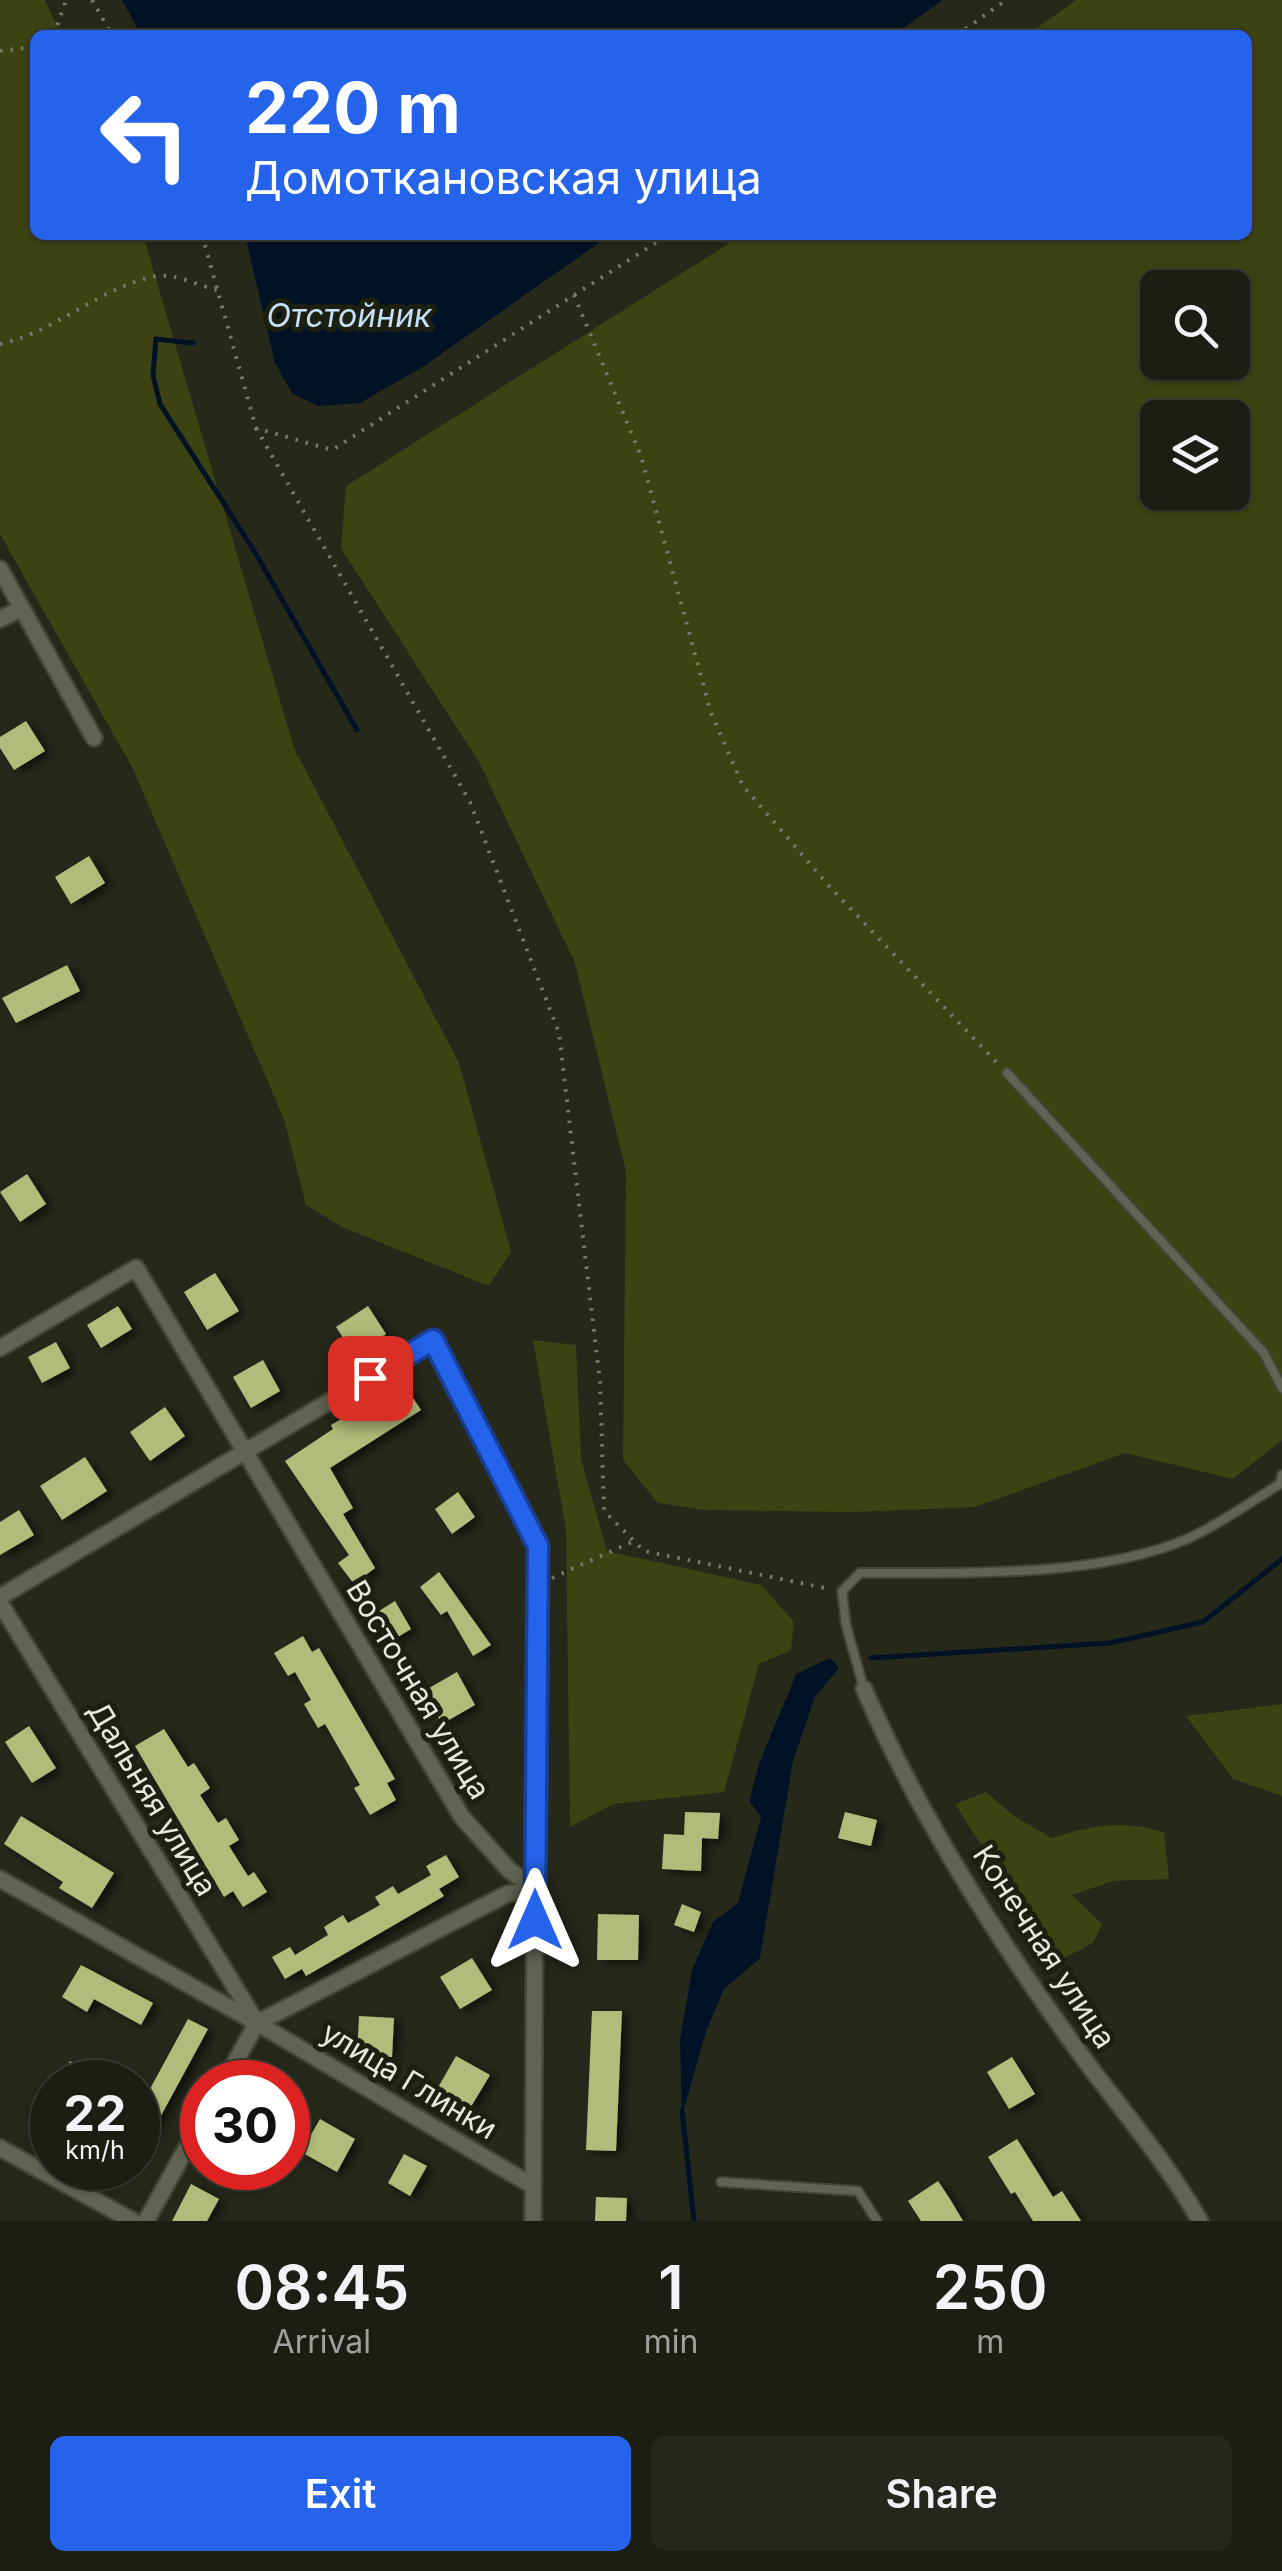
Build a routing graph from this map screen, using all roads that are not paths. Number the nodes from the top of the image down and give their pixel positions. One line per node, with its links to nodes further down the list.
1 (0, 568): 2 (street)
2 (22, 608): 3 (street); 4 (street)
3 (0, 619)
4 (94, 738)
5 (1006, 1073): 7 (lane)
6 (0, 1348): 8 (street, Восточная улица)
7 (1282, 1388)
8 (244, 1454): 10 (street); 13 (street, Восточная улица); 13 (street)
9 (1282, 1474): 11 (lane)
10 (0, 1600): 14 (street, Дальняя улица)
11 (864, 1689): 24 (street, Конечная улица)
12 (0, 1879): 14 (street, улица Глинки)
13 (535, 1889): 14 (street, улица Глинки); 19 (street)
14 (257, 2024): 15 (street); 19 (street, улица Глинки)
15 (237, 2060)
16 (0, 2148): 20 (street)
17 (180, 2160): 21 (street)
18 (721, 2182): 23 (lane)
19 (533, 2186): 22 (street)
20 (133, 2221)
21 (146, 2221)
22 (532, 2221)
23 (877, 2221)
24 (1200, 2221)

